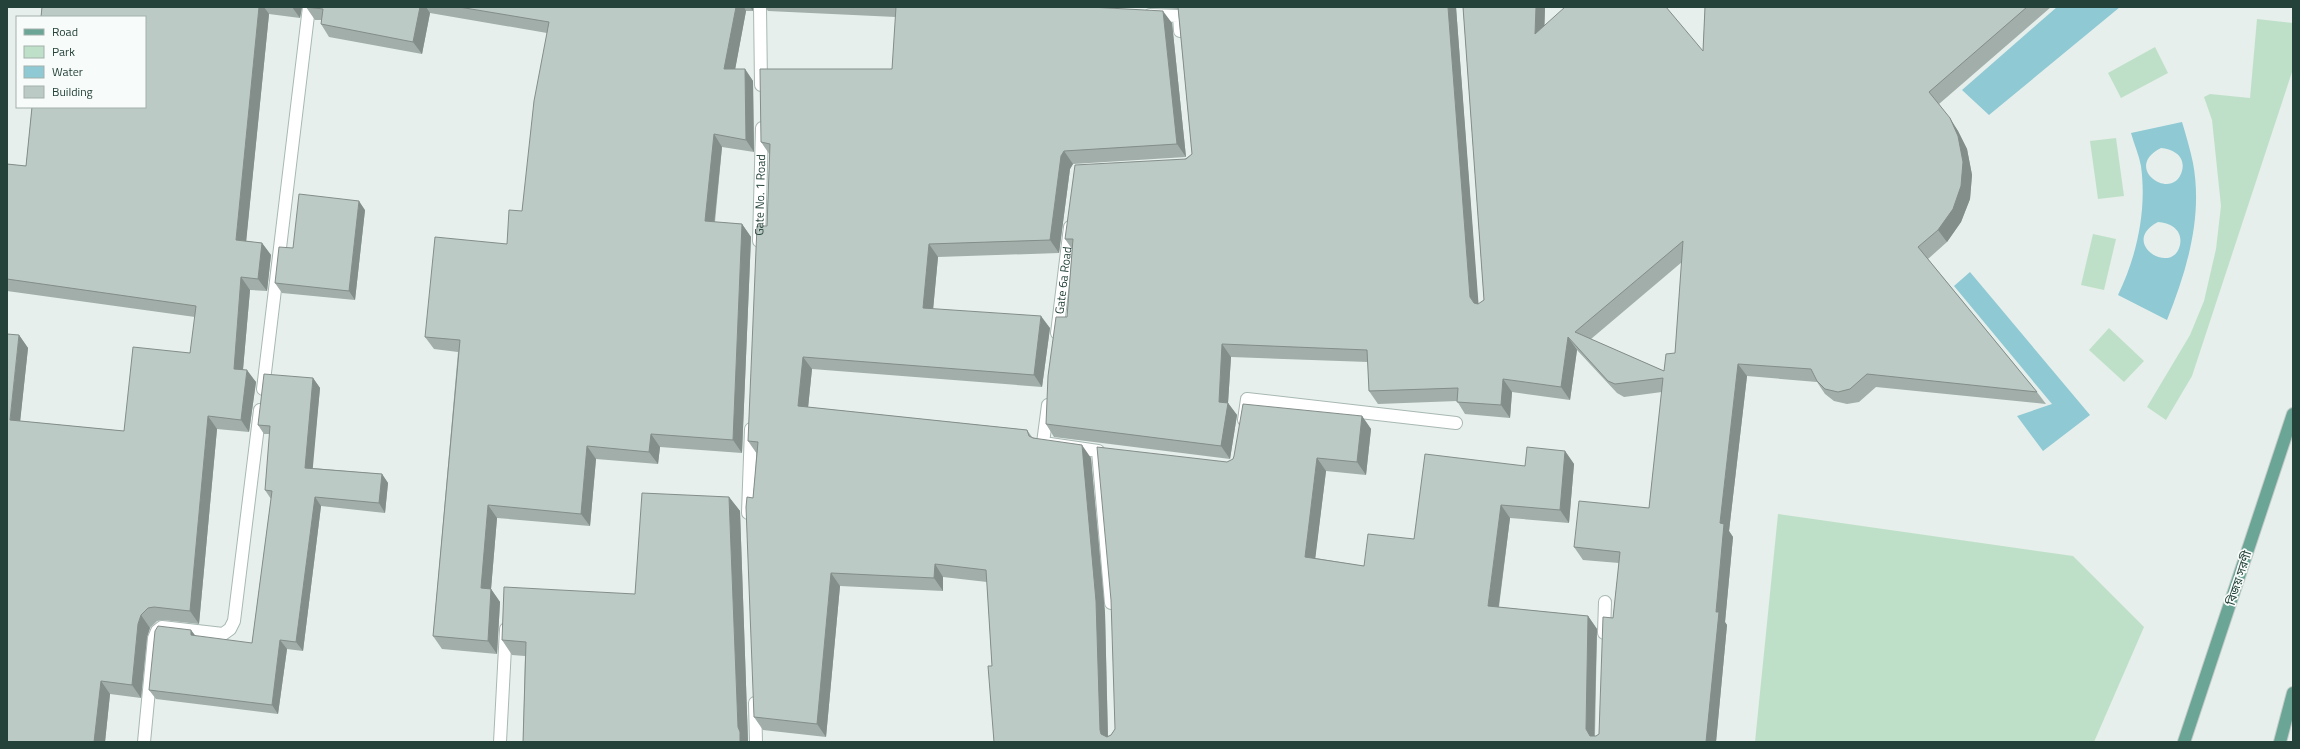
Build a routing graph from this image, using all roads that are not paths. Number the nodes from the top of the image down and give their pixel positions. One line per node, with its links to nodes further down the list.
1 (309, 7): 24 (street)
2 (760, 7): 5 (street)
3 (1139, 14): 4 (street)
4 (1181, 39)
5 (761, 100)
6 (761, 115): 8 (street, Gate No. 1 Road)
7 (1071, 217): 9 (street, Gate 6a Road)
8 (758, 253)
9 (1056, 343)
10 (1050, 390): 15 (street)
11 (2293, 414): 27 (main road, বিজয় সরণী)
12 (752, 416): 17 (street)
13 (1456, 423): 14 (street)
14 (1242, 429)
15 (1098, 451): 16 (street); 19 (street)
16 (1113, 453)
17 (748, 528)
18 (1605, 602): 21 (street)
19 (1112, 613)
20 (507, 617): 25 (street)
21 (1604, 649)
22 (2293, 693): 28 (main road)
23 (754, 694): 26 (street)
24 (144, 742)
25 (500, 742)
26 (756, 742)
27 (2184, 742)
28 (2280, 742)

